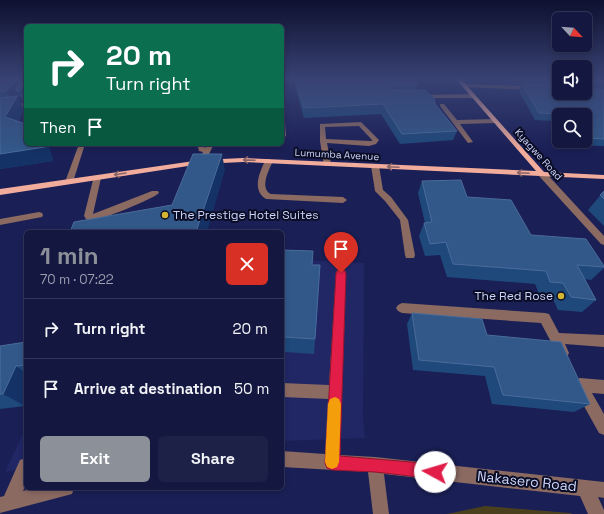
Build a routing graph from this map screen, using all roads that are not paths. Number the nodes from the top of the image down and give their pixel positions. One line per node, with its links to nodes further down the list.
1 (18, 103): 5 (street)
2 (479, 103): 7 (main road, Kyagwe Road)
3 (24, 105): 5 (street)
4 (442, 105): 8 (street)
5 (16, 106): 6 (street)
6 (0, 108)
7 (495, 121): 8 (street); 19 (main road, Kyagwe Road)
8 (454, 122): 10 (street)
9 (323, 141): 9 (street); 17 (street)
10 (470, 142)
11 (81, 146): 22 (street)
12 (201, 146): 14 (street)
13 (210, 146): 14 (street)
14 (207, 152): 16 (street)
15 (269, 161): 16 (main road, Lumumba Avenue, one-way to 16); 17 (main road, Lumumba Avenue); 25 (street)
16 (200, 162): 21 (main road, Lumumba Avenue, one-way to 21)
17 (327, 164): 18 (main road, Lumumba Avenue)
18 (375, 166): 19 (main road, Lumumba Avenue, one-way to 18); 29 (street)
19 (542, 174): 20 (main road, Lumumba Avenue); 28 (street, Kyagwe Road)
20 (604, 177)
21 (97, 178): 22 (main road, Lumumba Avenue); 24 (street)
22 (69, 182): 23 (main road, Lumumba Avenue)
23 (0, 192)
24 (155, 193)
25 (343, 200)
26 (39, 215): 27 (street)
27 (0, 222)
28 (604, 242)
29 (410, 255)
30 (341, 273): 37 (street)
31 (402, 308): 32 (street)
32 (555, 338): 33 (street); 34 (street)
33 (604, 341)
34 (568, 364)
35 (604, 387): 38 (street)
36 (284, 390): 37 (street)
37 (335, 392): 40 (street)
38 (604, 428)
39 (284, 459): 40 (street, Nakasero Road)
40 (332, 463): 41 (street, Nakasero Road)
41 (375, 465): 43 (street, Nakasero Road); 47 (street)
42 (24, 470): 46 (street)
43 (585, 488): 45 (street, Nakasero Road); 48 (street)
44 (58, 490): 46 (street)
45 (604, 490)
46 (5, 504)
47 (381, 514)
48 (597, 514)

